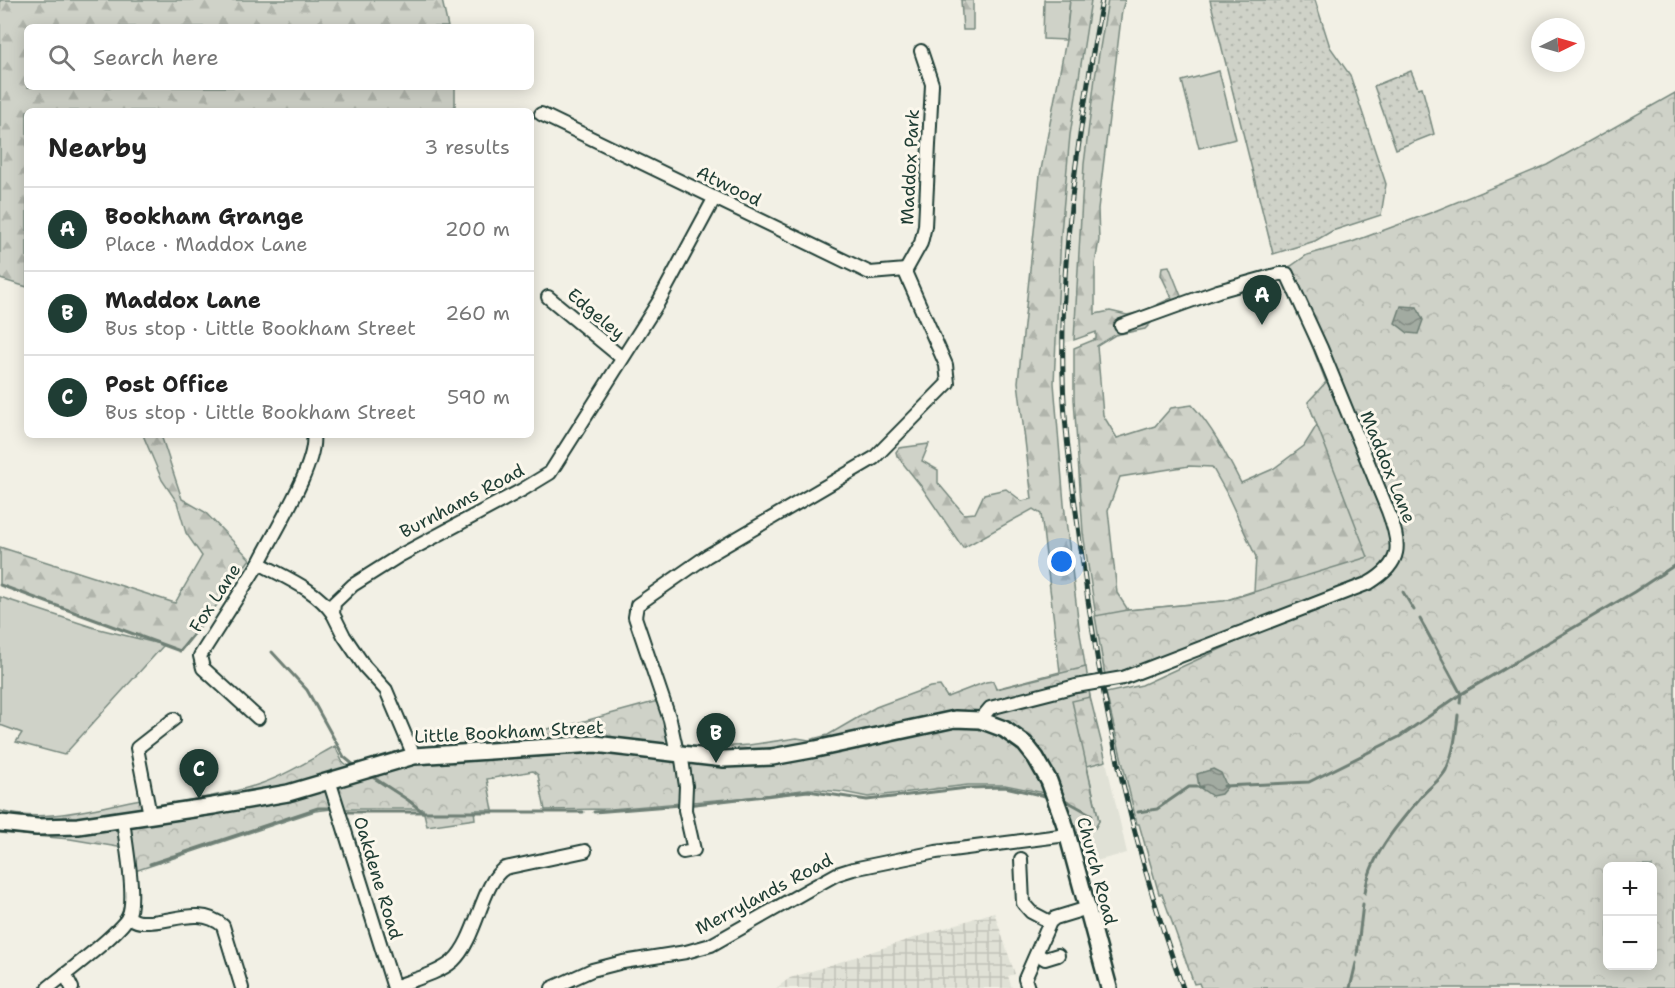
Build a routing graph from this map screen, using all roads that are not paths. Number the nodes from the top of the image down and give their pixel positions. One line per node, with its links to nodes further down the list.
1 (921, 51): 4 (street, Maddox Park)
2 (541, 114): 3 (street, Atwood)
3 (714, 198): 4 (street, Atwood); 7 (street, Burnhams Road)
4 (906, 270): 14 (street)
5 (548, 297): 7 (street, Edgeley)
6 (1121, 326): 13 (street, Maddox Lane, bridge)
7 (621, 358): 10 (street, Burnhams Road)
8 (313, 438): 9 (street)
9 (259, 563): 10 (street, Fox Lane); 11 (street, Fox Lane)
10 (333, 614): 15 (street)
11 (258, 718)
12 (174, 719): 18 (street)
13 (980, 720): 14 (street, Little Bookham Street); 16 (street, Little Bookham Street)
14 (679, 753): 15 (street, Little Bookham Street); 23 (street)
15 (414, 756): 17 (street, Little Bookham Street)
16 (1041, 766): 21 (street, Church Road)
17 (328, 780): 18 (street, Little Bookham Street); 35 (street, Oakdene Road)
18 (150, 815): 19 (street, Little Bookham Street)
19 (123, 819): 20 (street, Little Bookham Street); 26 (street)
20 (0, 823)
21 (1067, 836): 25 (street, Church Road); 31 (street, Merrylands Road)
22 (585, 851): 35 (street)
23 (683, 852)
24 (1021, 859): 27 (street)
25 (1088, 908): 27 (street); 37 (street, Church Road)
26 (128, 917): 30 (street); 34 (street)
27 (1050, 922): 28 (street)
28 (1037, 954): 29 (street); 36 (street)
29 (1058, 955)
30 (65, 974): 32 (street); 33 (street)
31 (560, 986)
32 (48, 988)
33 (72, 988)
34 (242, 988)
35 (394, 988)
36 (1028, 988)
37 (1109, 988)

